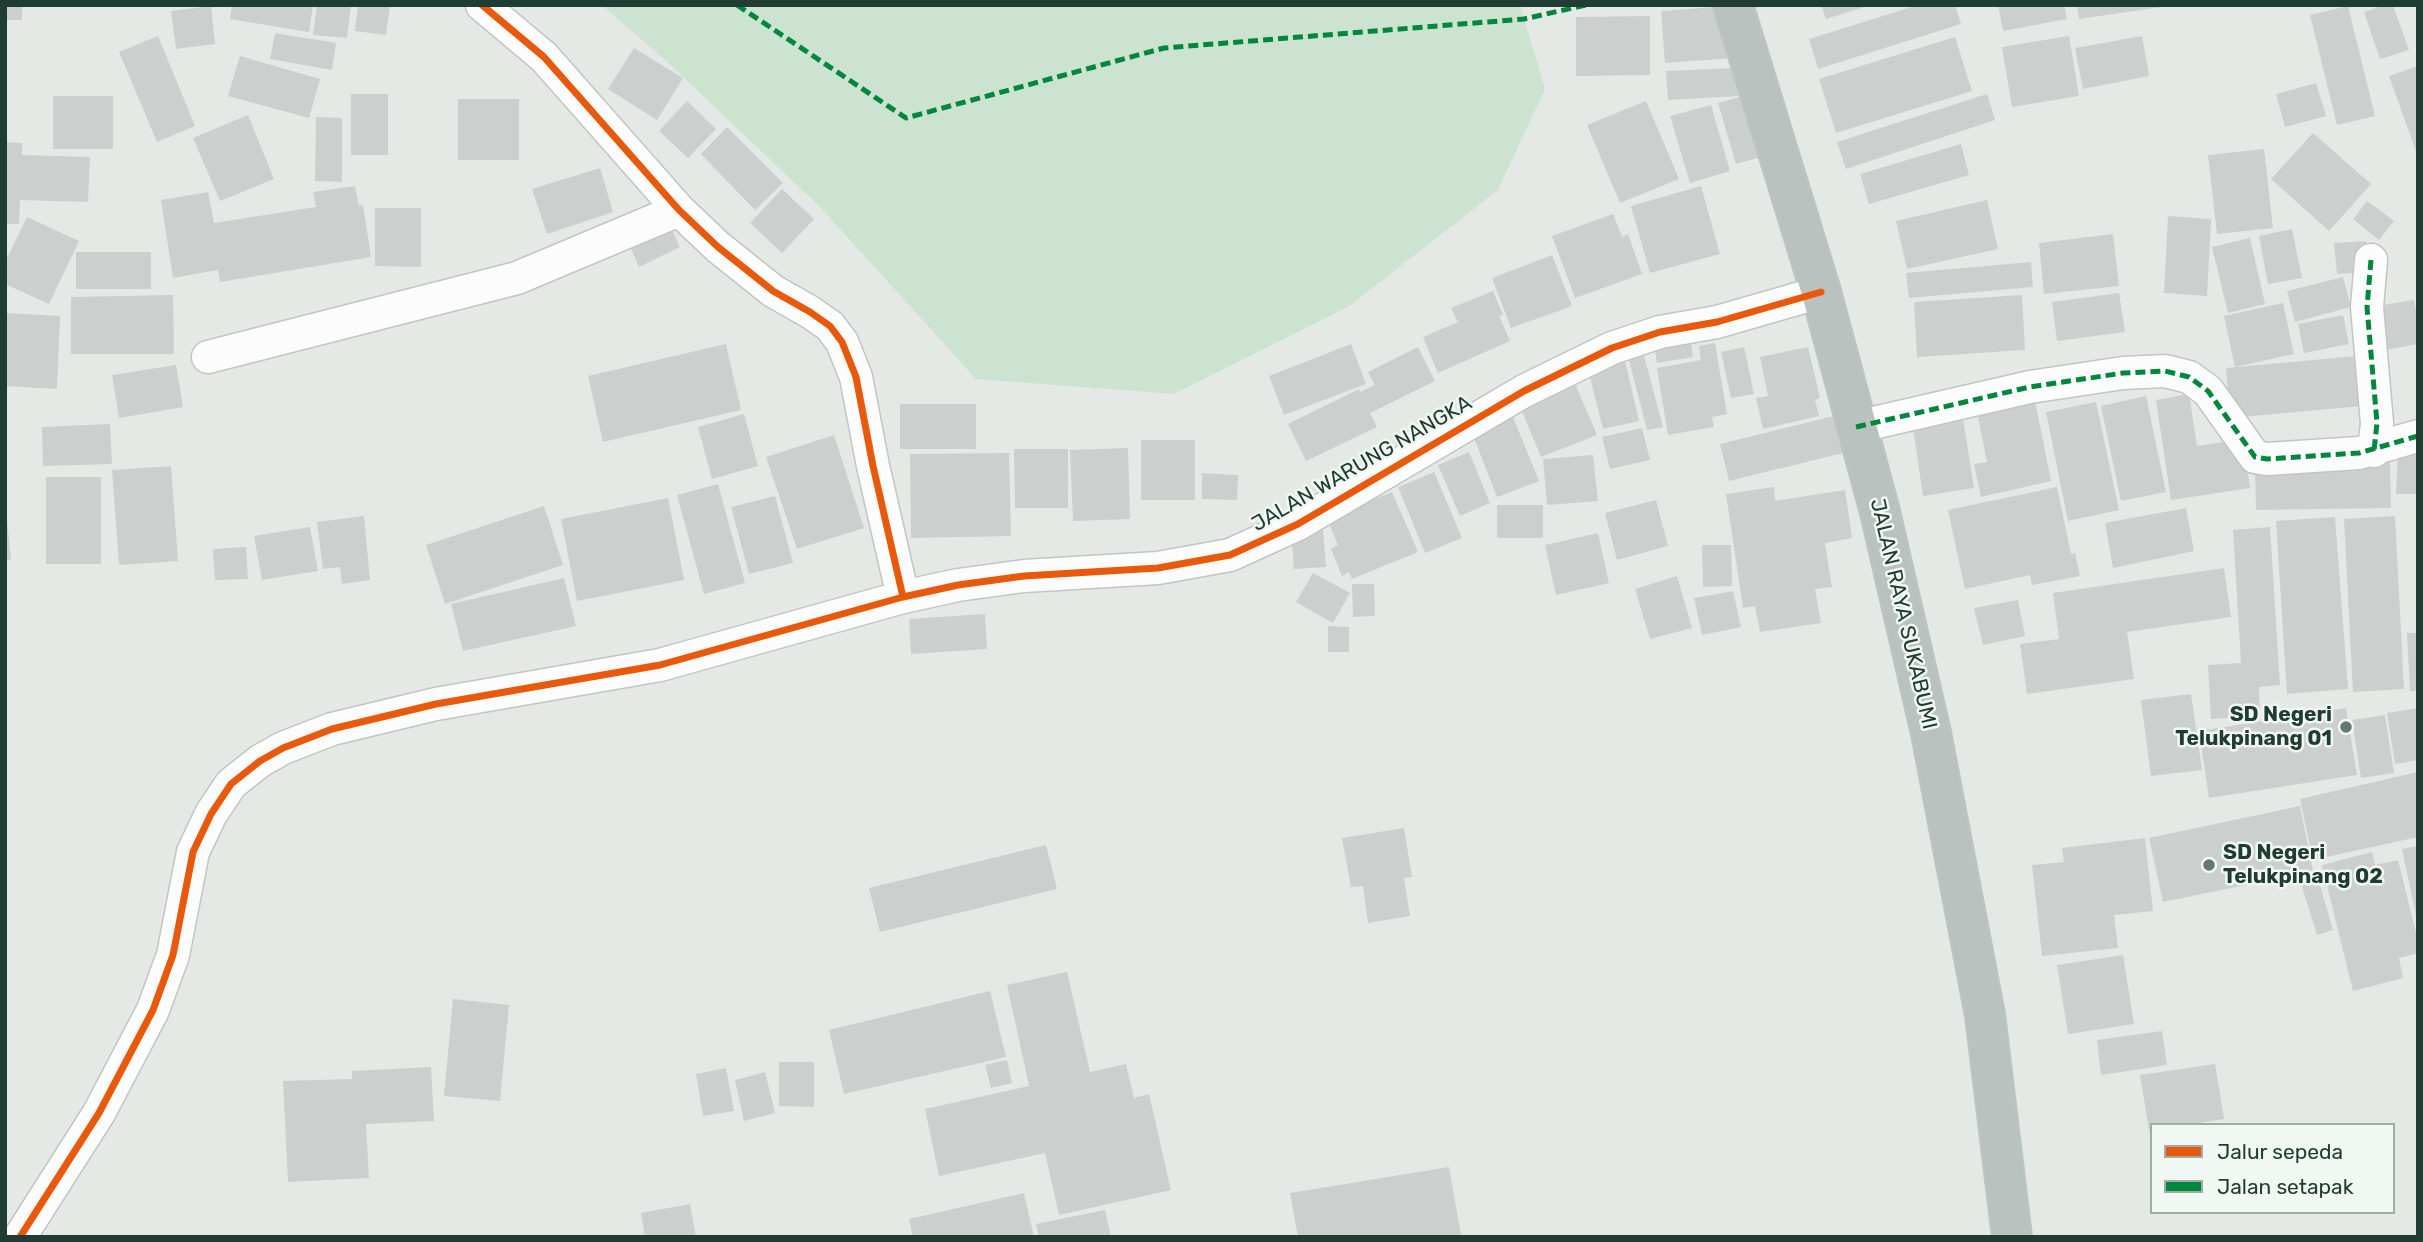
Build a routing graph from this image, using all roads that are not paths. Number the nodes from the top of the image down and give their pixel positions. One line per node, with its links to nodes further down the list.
1 (482, 5): 3 (street)
2 (1733, 5): 5 (highway, JALAN RAYA SUKABUMI)
3 (679, 210): 6 (street); 10 (street)
4 (2371, 260): 9 (street)
5 (1821, 292): 7 (highway, JALAN RAYA SUKABUMI); 10 (street, JALAN WARUNG NANGKA)
6 (208, 357)
7 (1856, 426): 9 (street); 12 (highway, JALAN RAYA SUKABUMI)
8 (2418, 436): 9 (street)
9 (2374, 451)
10 (903, 597): 11 (street, JALAN WARUNG NANGKA)
11 (20, 1237)
12 (2012, 1237)

